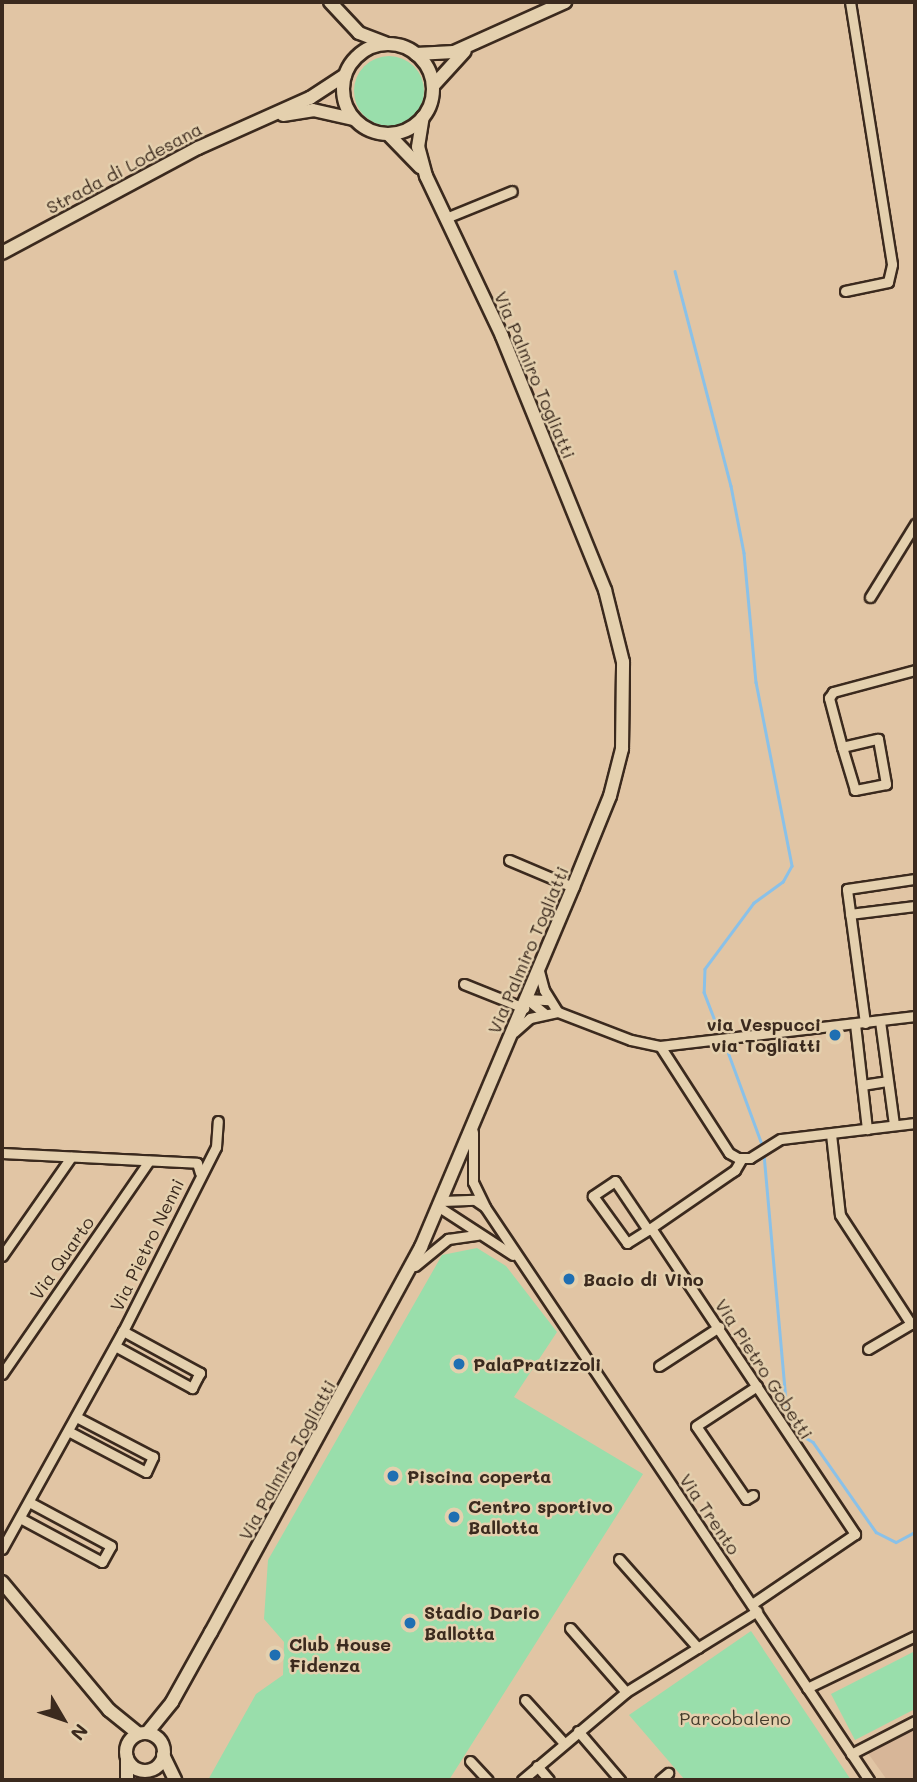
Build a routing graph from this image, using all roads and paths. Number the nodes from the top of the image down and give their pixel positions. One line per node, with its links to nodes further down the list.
1 (330, 2): 4 (street)
2 (565, 2): 5 (street)
3 (850, 2): 19 (street)
4 (348, 22): 6 (street); 8 (street)
5 (480, 41): 7 (street); 10 (street)
6 (388, 44): 7 (street); 8 (street)
7 (416, 54): 10 (street)
8 (352, 62): 9 (street)
9 (345, 75): 12 (street); 13 (street)
10 (433, 86): 11 (street)
11 (423, 117): 14 (street); 15 (street)
12 (265, 118): 13 (street); 18 (street, Strada di Lodesana)
13 (353, 118): 14 (street)
14 (389, 135): 15 (street)
15 (426, 176): 17 (street, Via Palmiro Togliatti)
16 (512, 191): 17 (street)
17 (446, 218): 26 (street, Via Palmiro Togliatti)
18 (2, 253)
19 (845, 291)
20 (915, 524): 21 (street)
21 (870, 597)
22 (915, 670): 23 (street)
23 (842, 747): 23 (street)
24 (509, 860): 26 (street)
25 (915, 879): 28 (street)
26 (573, 887): 29 (street, Via Palmiro Togliatti)
27 (915, 906): 28 (street)
28 (850, 914): 37 (street)
29 (539, 971): 31 (street); 32 (street, Via Palmiro Togliatti)
30 (464, 984): 32 (street)
31 (549, 1000): 32 (street); 33 (street)
32 (525, 1003): 34 (street); 38 (street, Via Palmiro Togliatti)
33 (558, 1012): 34 (street); 39 (street)
34 (546, 1013): 38 (street)
35 (915, 1016): 36 (street)
36 (880, 1021): 37 (street); 40 (street)
37 (860, 1023): 39 (street); 41 (street)
38 (513, 1033): 42 (street, Via Palmiro Togliatti)
39 (660, 1046): 50 (street)
40 (887, 1081): 41 (street); 45 (street)
41 (862, 1085): 46 (street)
42 (474, 1120): 53 (street, Via Palmiro Togliatti); 54 (street, Via Trento)
43 (218, 1121): 52 (street, Via Pietro Nenni)
44 (915, 1123): 45 (street)
45 (894, 1125): 46 (street)
46 (867, 1129): 47 (street)
47 (831, 1134): 50 (street); 60 (street)
48 (2, 1153): 49 (street)
49 (71, 1157): 51 (street); 57 (street)
50 (743, 1158): 55 (street)
51 (149, 1161): 52 (street); 66 (street, Via Quarto)
52 (200, 1173): 62 (street, Via Pietro Nenni)
53 (441, 1204): 54 (street); 56 (street, Via Trento); 59 (street, Via Palmiro Togliatti)
54 (485, 1207): 58 (street, Via Trento)
55 (649, 1229): 55 (street, Via Pietro Gobetti); 61 (street, Via Pietro Gobetti)
56 (484, 1235): 58 (street, Via Trento); 59 (street)
57 (2, 1256)
58 (524, 1265): 76 (street, Via Trento)
59 (405, 1278): 83 (street, Via Palmiro Togliatti)
60 (913, 1323): 64 (street)
61 (719, 1327): 65 (street); 67 (street, Via Pietro Gobetti)
62 (123, 1331): 63 (street, Via Pietro Nenni); 63 (street, Via Pietro Nenni)
63 (115, 1346): 68 (street, Via Pietro Nenni)
64 (868, 1349)
65 (659, 1366)
66 (2, 1374)
67 (757, 1386): 70 (street); 76 (street, Via Pietro Gobetti)
68 (76, 1416): 69 (street, Via Pietro Nenni); 69 (street)
69 (68, 1431): 71 (street, Via Pietro Nenni)
70 (753, 1495)
71 (29, 1502): 72 (street, Via Pietro Nenni); 72 (street)
72 (20, 1518): 73 (street, Via Pietro Nenni)
73 (2, 1549)
74 (619, 1559): 79 (street)
75 (2, 1582): 84 (street)
76 (755, 1608): 79 (street, Via Pietro Gobetti); 80 (street, Via Trento)
77 (570, 1628): 81 (street)
78 (915, 1636): 80 (street)
79 (698, 1648): 81 (street, Via Pietro Gobetti)
80 (807, 1688): 91 (street, Via Trento)
81 (626, 1692): 86 (street, Via Pietro Gobetti)
82 (525, 1700): 88 (street)
83 (172, 1702): 87 (street, Via Palmiro Togliatti); 90 (street, Via Palmiro Togliatti)
84 (109, 1710): 87 (street); 89 (street)
85 (915, 1721): 91 (street)
86 (578, 1731): 88 (street, Via Pietro Gobetti); 102 (street)
87 (143, 1734): 89 (street, Via Palmiro Togliatti); 90 (street)
88 (564, 1743): 94 (street, Via Pietro Gobetti)
89 (128, 1744): 92 (street)
90 (163, 1750): 96 (street, Via Palmiro Togliatti); 98 (street)
91 (851, 1754): 104 (street, Via Trento)
92 (127, 1758): 96 (street); 97 (street)
93 (470, 1761): 99 (street)
94 (537, 1766): 100 (street, Via Pietro Gobetti); 101 (street)
95 (668, 1773): 103 (street)
96 (144, 1774): 98 (street)
97 (127, 1780)
98 (173, 1780)
99 (488, 1780)
100 (522, 1780)
101 (549, 1780)
102 (620, 1780)
103 (660, 1780)
104 (869, 1780)

